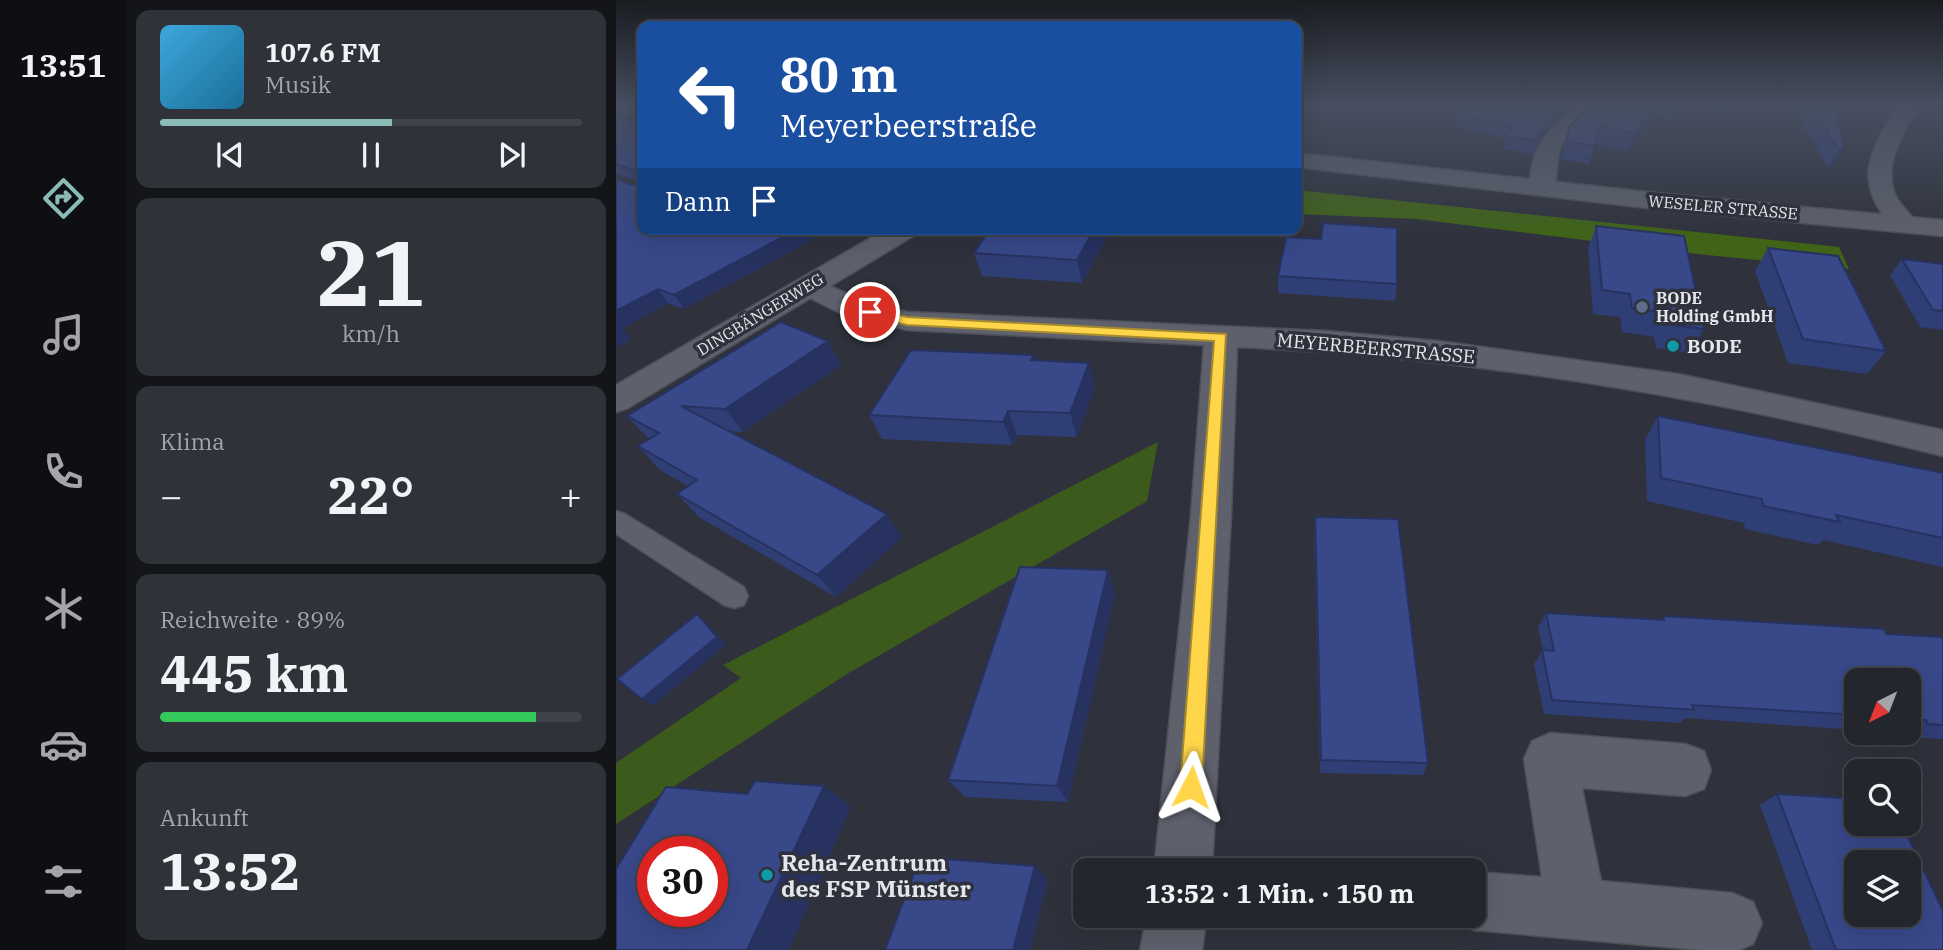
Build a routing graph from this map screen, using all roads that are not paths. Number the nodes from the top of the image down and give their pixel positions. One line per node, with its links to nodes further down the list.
1 (1548, 149): 4 (street)
2 (1886, 149): 5 (street)
3 (1302, 161): 4 (street, WESELER STRASSE)
4 (1542, 188): 5 (street, WESELER STRASSE)
5 (1904, 224): 6 (street, WESELER STRASSE)
6 (1943, 228)
7 (896, 235): 8 (street, DINGBÄNGERWEG)
8 (808, 286): 9 (street, MEYERBEERSTRASSE); 10 (street, DINGBÄNGERWEG)
9 (1221, 337): 11 (street, MEYERBEERSTRASSE); 15 (street)
10 (616, 400)
11 (1943, 443)
12 (616, 522): 13 (lane)
13 (734, 596)
14 (1685, 770): 17 (street)
15 (1184, 858)
16 (1486, 902): 17 (street)
17 (1577, 909): 18 (street)
18 (1732, 923)
19 (1175, 928): 20 (street)
20 (1171, 950)

